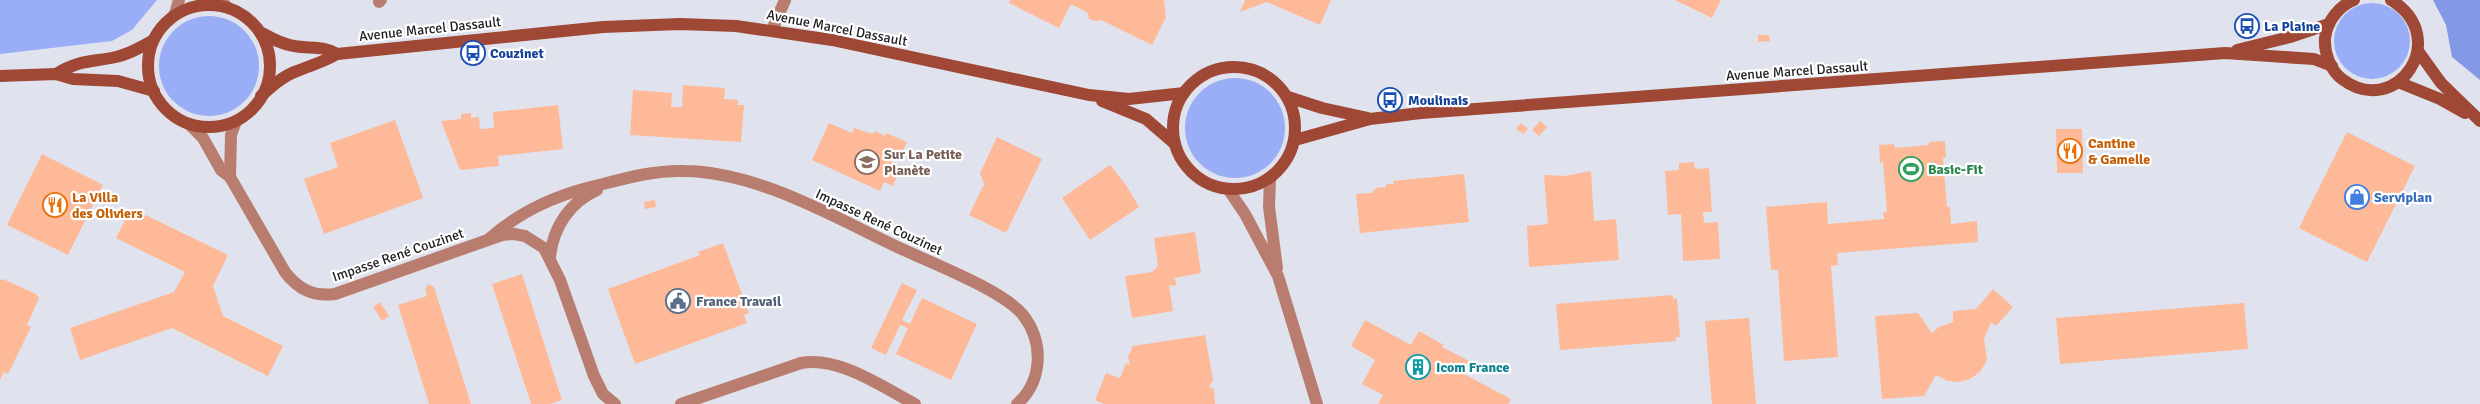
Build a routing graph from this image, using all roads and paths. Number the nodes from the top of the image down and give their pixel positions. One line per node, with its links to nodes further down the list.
1 (179, 0): 6 (street)
2 (785, 0): 8 (street)
3 (2354, 0): 7 (street, Avenue Marcel Dassault)
4 (2391, 0): 11 (street)
5 (223, 3): 6 (street); 9 (street)
6 (175, 14): 10 (street)
7 (2329, 24): 12 (street, Avenue Marcel Dassault); 14 (street, Avenue Marcel Dassault)
8 (772, 30): 13 (street, Avenue Marcel Dassault); 21 (street, Avenue Marcel Dassault)
9 (260, 32): 13 (street, Avenue Marcel Dassault); 20 (street)
10 (152, 41): 15 (street); 18 (street)
11 (2418, 51): 17 (street); 24 (street)
12 (2225, 53): 14 (street, Avenue Marcel Dassault); 23 (street, Avenue Marcel Dassault)
13 (337, 54): 20 (street, Avenue Marcel Dassault)
14 (2332, 66): 17 (street, Avenue Marcel Dassault)
15 (56, 74): 16 (street); 18 (street)
16 (0, 76)
17 (2398, 82): 24 (street)
18 (154, 91): 26 (street)
19 (1184, 94): 21 (street, Avenue Marcel Dassault); 22 (street, Avenue Marcel Dassault); 28 (street, Avenue Marcel Dassault)
20 (261, 96): 25 (street)
21 (1088, 96): 28 (street, Avenue Marcel Dassault)
22 (1288, 97): 23 (street, Avenue Marcel Dassault); 27 (street, Avenue Marcel Dassault)
23 (1370, 119): 27 (street, Avenue Marcel Dassault)
24 (2479, 120)
25 (236, 121): 26 (street); 29 (street)
26 (190, 125): 29 (street, Impasse René Couzinet)
27 (1295, 140): 30 (street, Avenue Marcel Dassault)
28 (1175, 144): 32 (street, Avenue Marcel Dassault)
29 (230, 177): 33 (street, Impasse René Couzinet)
30 (1270, 178): 32 (street, Avenue Marcel Dassault); 35 (street)
31 (618, 180): 33 (street, Impasse René Couzinet); 34 (street, Impasse René Couzinet); 39 (street, Impasse René Couzinet)
32 (1228, 189): 35 (street)
33 (489, 239): 34 (street, Impasse René Couzinet)
34 (550, 256): 36 (street, Impasse René Couzinet)
35 (1278, 276): 40 (street)
36 (615, 404)
37 (681, 404): 38 (street)
38 (915, 404)
39 (1017, 404)
40 (1317, 404)

